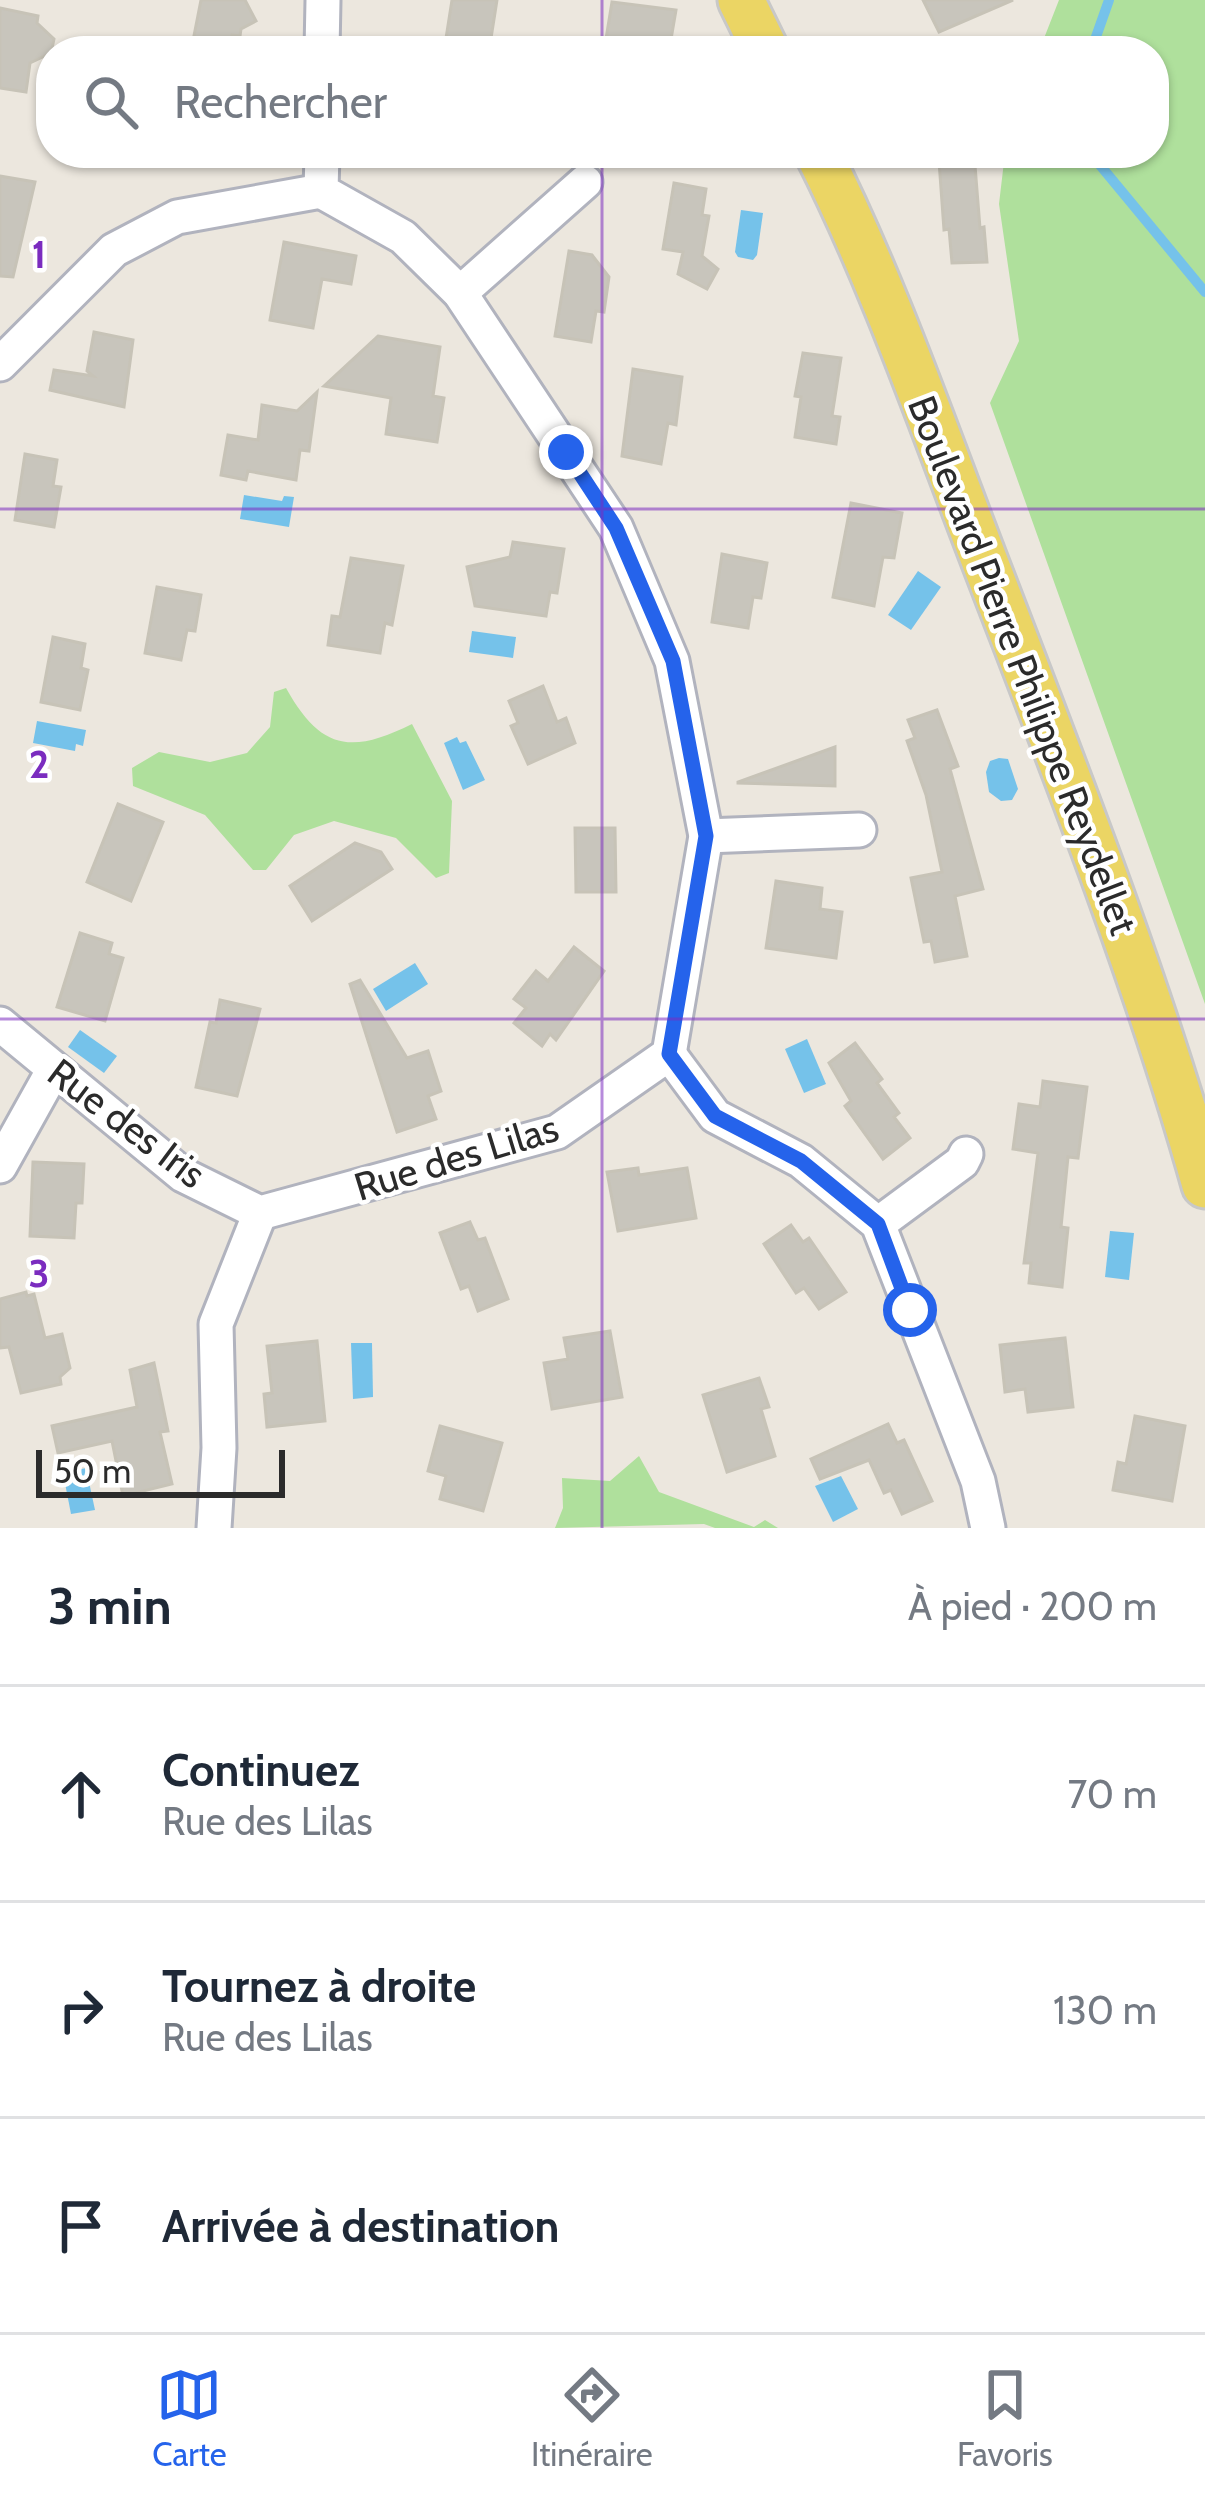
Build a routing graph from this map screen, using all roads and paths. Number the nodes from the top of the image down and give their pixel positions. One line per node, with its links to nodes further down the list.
1 (322, 0): 3 (street)
2 (741, 0): 4 (main road)
3 (322, 36)
4 (759, 36)
5 (322, 168): 8 (street)
6 (826, 168): 18 (main road, Boulevard Pierre Philippe Reydellet)
7 (585, 182): 9 (street)
8 (321, 191): 9 (street); 10 (street)
9 (460, 293): 12 (street)
10 (0, 364)
11 (859, 830): 12 (street)
12 (706, 836): 14 (street)
13 (0, 1024): 15 (street, Rue des Iris)
14 (669, 1054): 19 (street, Rue des Lilas); 20 (street)
15 (55, 1069): 17 (street); 19 (street, Rue des Iris)
16 (966, 1154): 20 (street)
17 (0, 1166)
18 (1205, 1185)
19 (260, 1213): 21 (street)
20 (878, 1224): 22 (street)
21 (214, 1528)
22 (988, 1528)

